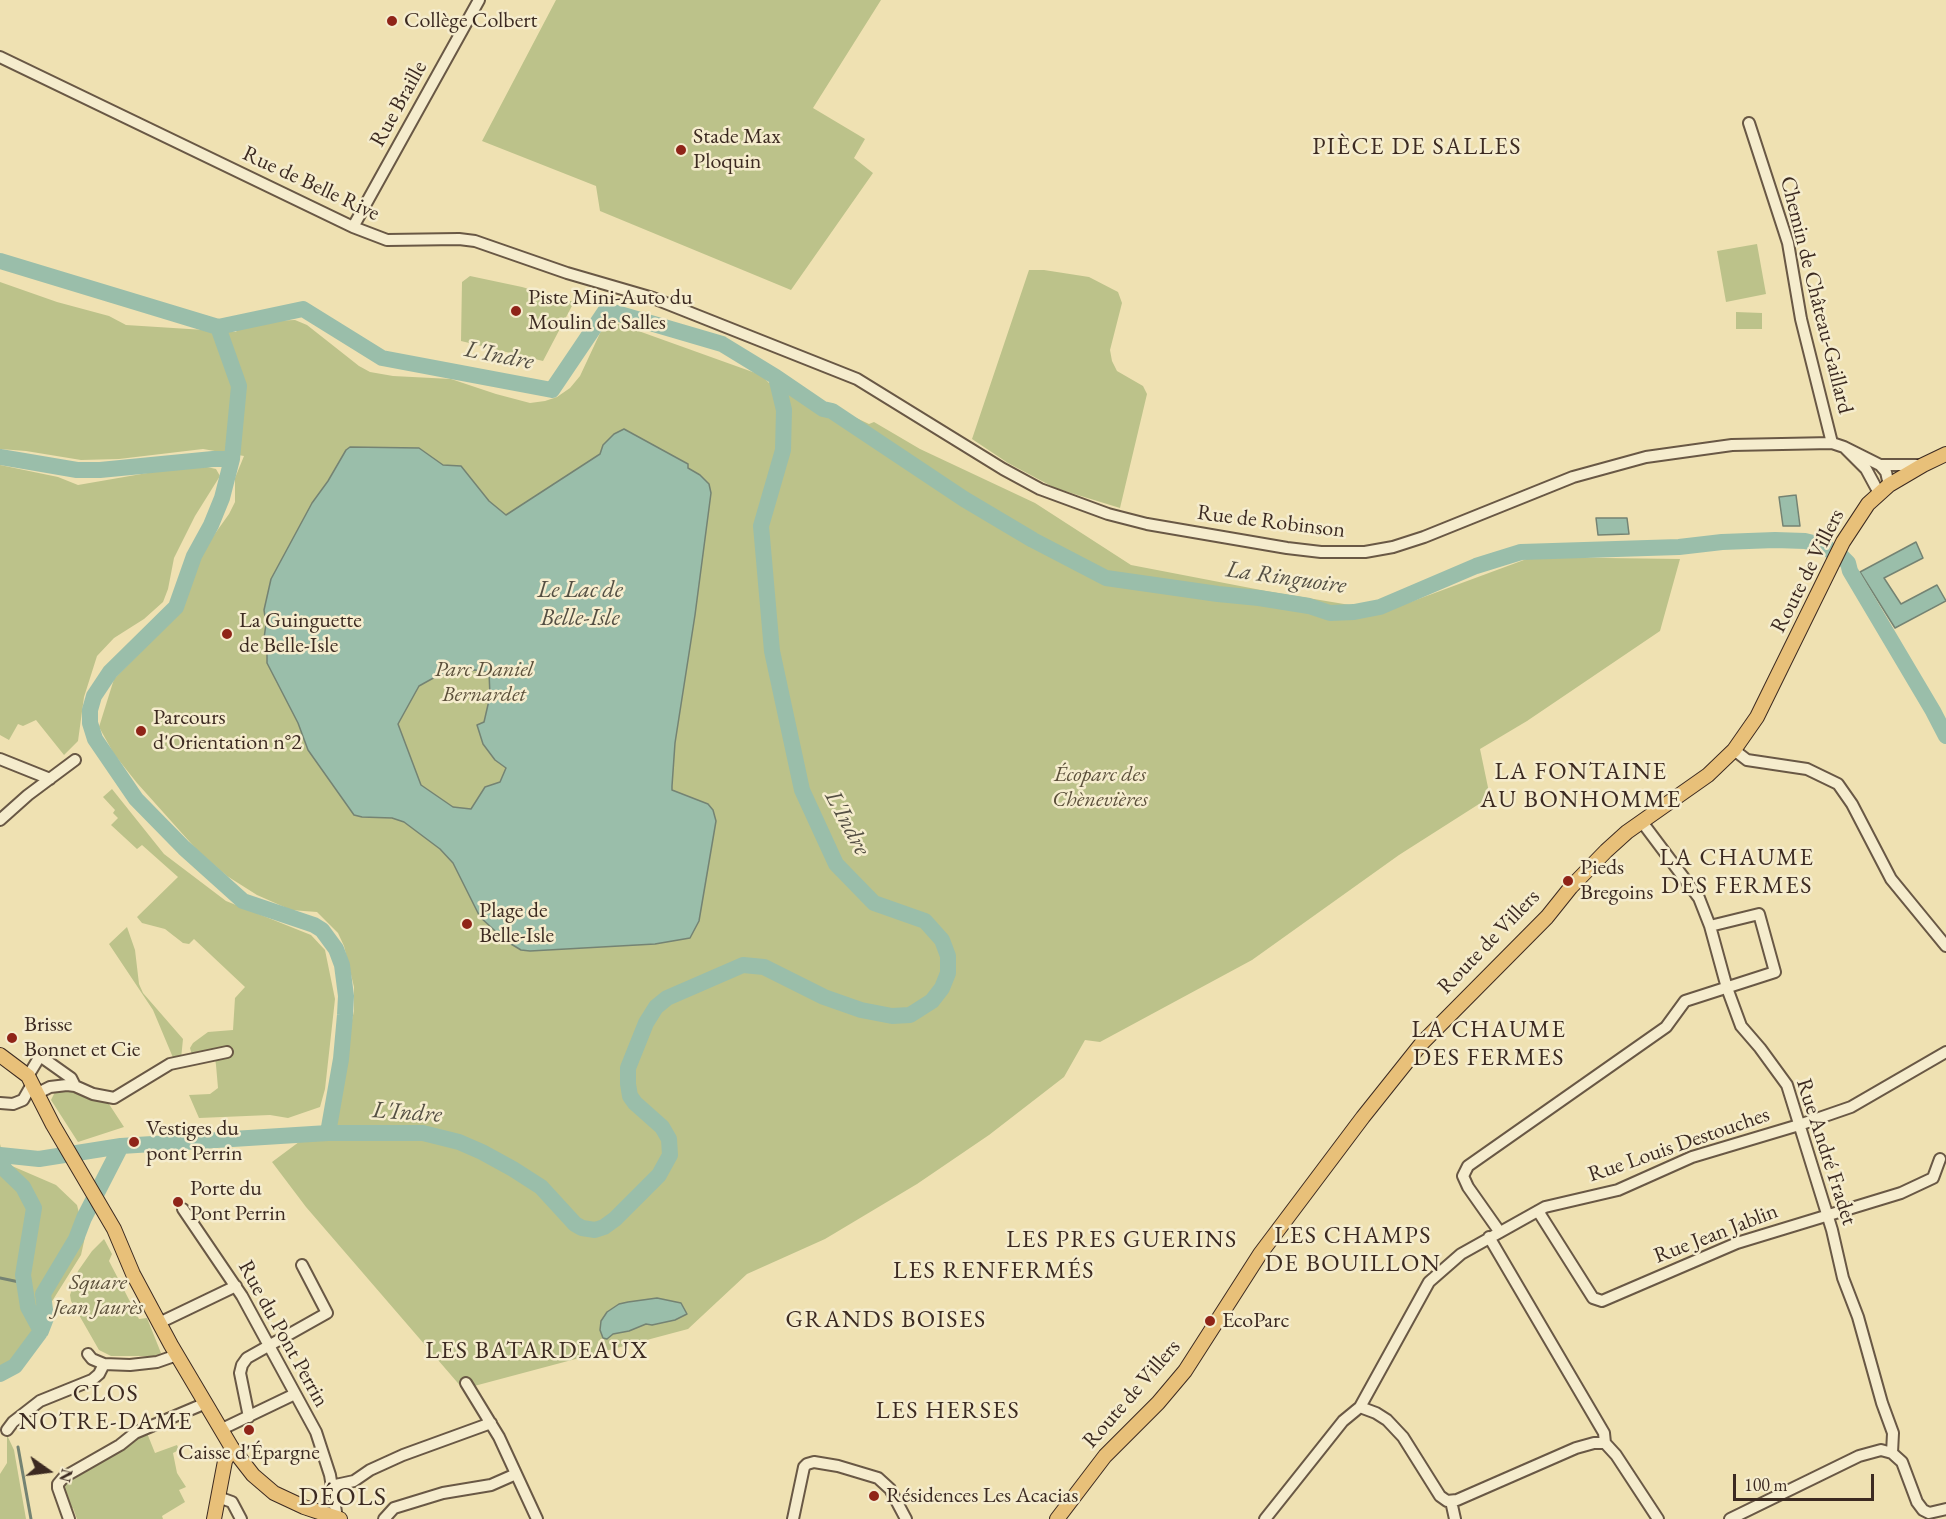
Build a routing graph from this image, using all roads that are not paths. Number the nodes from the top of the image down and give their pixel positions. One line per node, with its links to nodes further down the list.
1 (479, 0): 4 (street, Rue Braille)
2 (0, 57): 4 (street, Rue de Belle Rive)
3 (1749, 123): 6 (street, Chemin de Château-Gaillard)
4 (353, 227): 5 (street, Rue de Belle Rive)
5 (857, 379): 6 (street, Rue de Robinson)
6 (1832, 443): 7 (street, Rue de Robinson)
7 (1845, 447): 9 (street, Rue de Robinson); 11 (street, Rue de Robinson)
8 (1946, 454): 10 (main road, Route de Villers)
9 (1880, 465): 10 (street, Rue de Robinson); 11 (street)
10 (1923, 465): 11 (main road, Route de Villers)
11 (1884, 489): 12 (main road, Route de Villers)
12 (1734, 750): 17 (main road, Route de Villers); 19 (street)
13 (0, 759): 15 (street)
14 (75, 760): 15 (street)
15 (50, 779): 16 (street)
16 (0, 820)
17 (1642, 822): 18 (street, Rue André Fradet); 67 (main road, Route de Villers)
18 (1710, 926): 20 (street, Rue André Fradet); 20 (street)
19 (1946, 946)
20 (1727, 988): 28 (street, Rue André Fradet); 33 (street)
21 (227, 1052): 26 (street)
22 (1946, 1052): 28 (street, Rue Louis Destouches)
23 (0, 1055): 25 (main road)
24 (0, 1065): 25 (main road)
25 (32, 1085): 26 (street); 26 (street); 27 (street); 37 (main road)
26 (75, 1086)
27 (0, 1103)
28 (1799, 1125): 31 (street, Rue Louis Destouches); 32 (street, Rue André Fradet)
29 (1940, 1159): 32 (street, Rue Jean Jablin)
30 (183, 1209): 36 (street, Rue du Pont Perrin)
31 (1538, 1211): 32 (street, Rue Jean Jablin); 33 (street, Rue Louis Destouches)
32 (1827, 1216): 52 (street, Rue André Fradet)
33 (1499, 1231): 34 (street, Rue Louis Destouches)
34 (1489, 1237): 45 (street, Rue Louis Destouches); 50 (street)
35 (302, 1265): 38 (street)
36 (236, 1286): 37 (street); 38 (street, Rue du Pont Perrin)
37 (159, 1323): 40 (main road)
38 (270, 1346): 43 (street, Rue du Pont Perrin); 46 (street)
39 (88, 1354): 41 (street)
40 (177, 1355): 41 (street); 44 (main road)
41 (104, 1364): 49 (street)
42 (466, 1383): 47 (street)
43 (295, 1394): 46 (street); 54 (street, Rue du Pont Perrin)
44 (206, 1403): 48 (main road); 60 (street)
45 (1360, 1407): 56 (street); 68 (street, Rue Louis Destouches)
46 (249, 1417): 48 (street)
47 (491, 1423): 53 (street); 54 (street)
48 (222, 1429): 51 (main road)
49 (7, 1430)
50 (1605, 1443): 56 (street); 70 (street)
51 (232, 1448): 55 (main road); 58 (main road)
52 (1892, 1453): 57 (street); 71 (street)
53 (516, 1474): 63 (street); 64 (street)
54 (331, 1486): 59 (street, Rue du Pont Perrin)
55 (218, 1497): 61 (main road); 62 (street)
56 (1451, 1501): 69 (street)
57 (1946, 1509)
58 (315, 1516): 59 (main road)
59 (337, 1518)
60 (69, 1519)
61 (214, 1519)
62 (241, 1519)
63 (384, 1519)
64 (537, 1519)
65 (793, 1519): 66 (street)
66 (906, 1519)
67 (1057, 1519)
68 (1265, 1519)
69 (1455, 1519)
70 (1658, 1519)
71 (1730, 1519)

